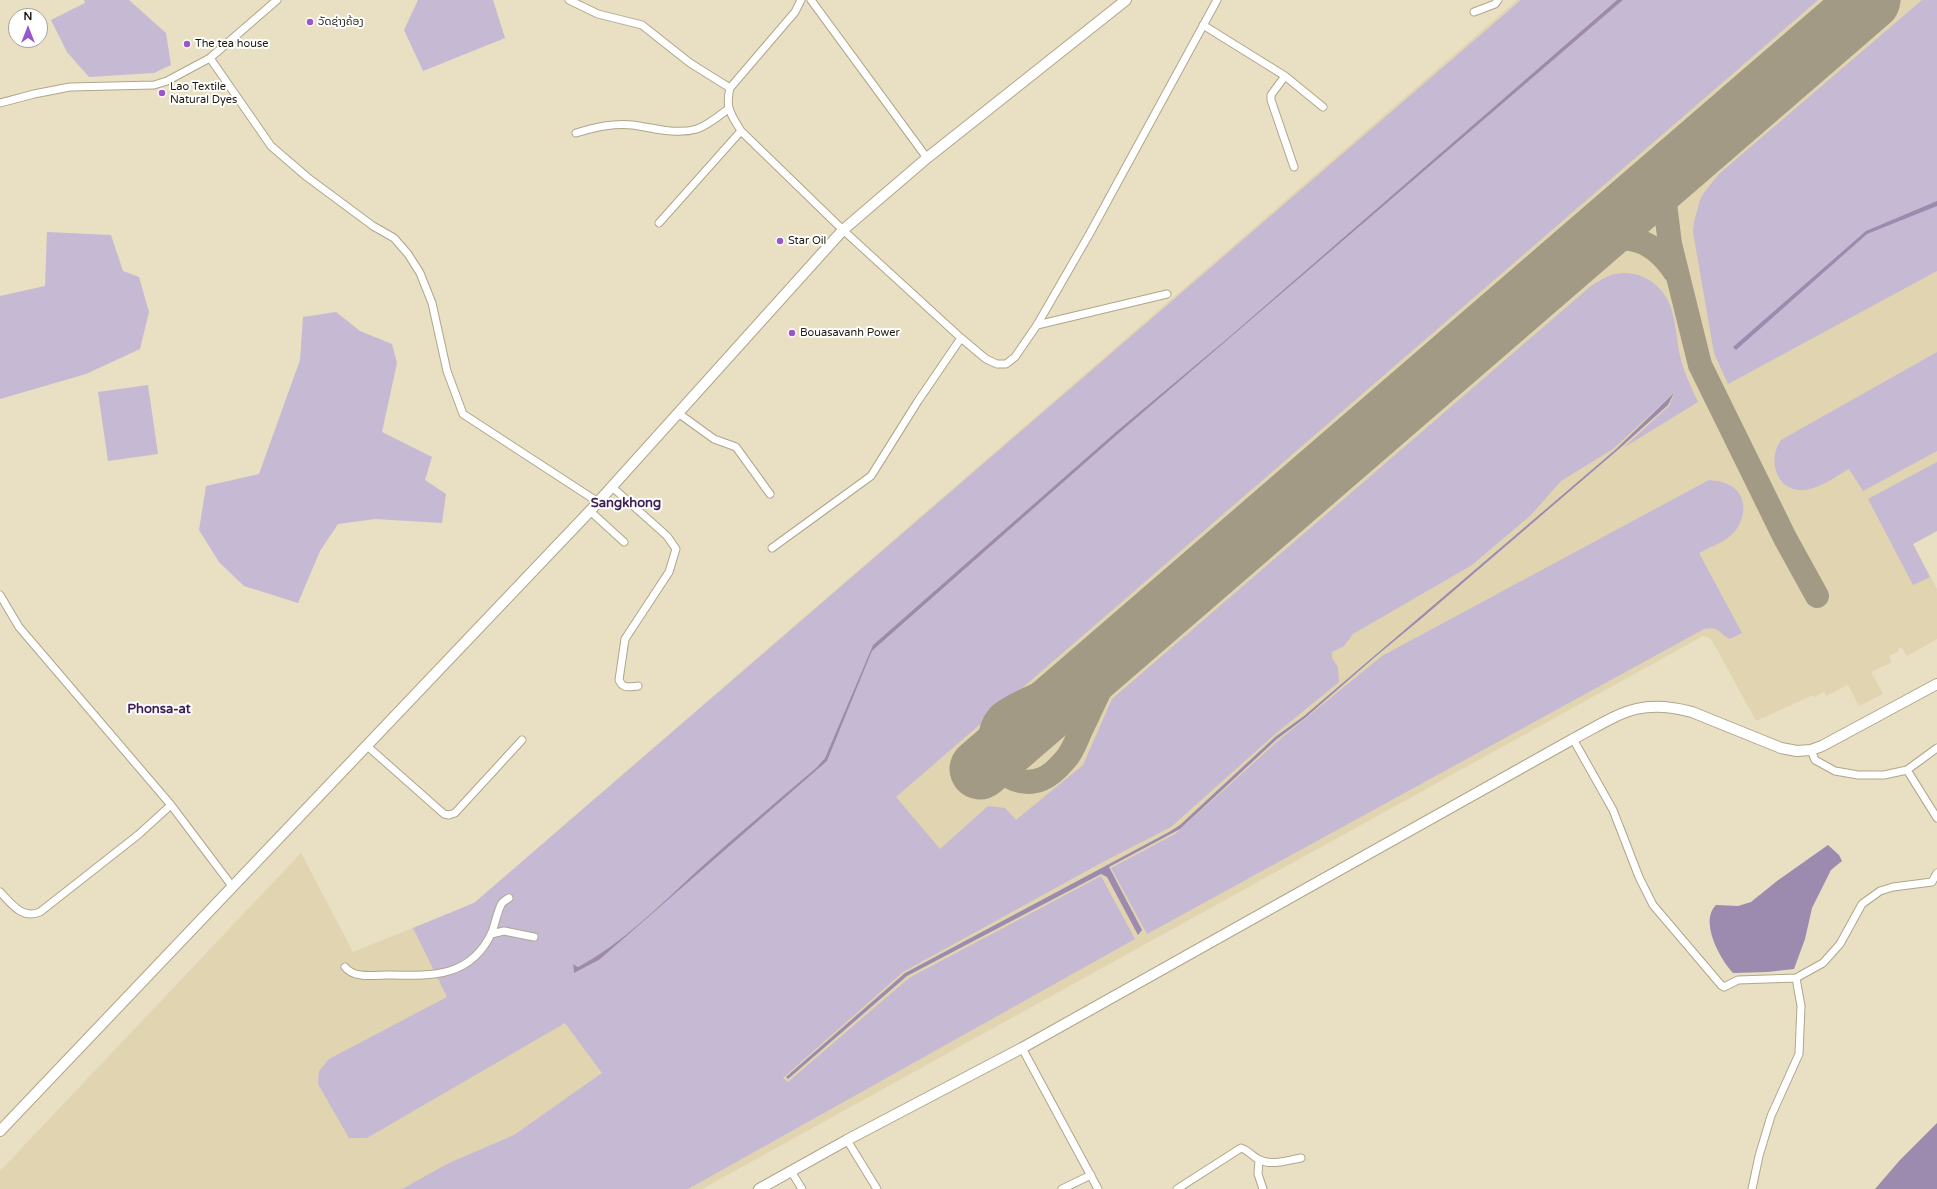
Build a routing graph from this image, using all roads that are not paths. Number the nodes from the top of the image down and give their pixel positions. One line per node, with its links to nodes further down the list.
1 (277, 0): 10 (street)
2 (569, 0): 12 (street)
3 (801, 0): 12 (street)
4 (811, 0): 18 (street)
5 (1126, 0): 18 (main road)
6 (1217, 0): 9 (street)
7 (1498, 0): 8 (street)
8 (1474, 12)
9 (1203, 25): 11 (street); 23 (street)
10 (210, 58): 13 (street); 28 (street)
11 (1285, 76): 14 (street); 19 (street)
12 (730, 88): 15 (street)
13 (0, 103)
14 (1322, 107)
15 (728, 109): 16 (street); 17 (street)
16 (741, 131): 20 (street); 21 (street)
17 (576, 133)
18 (927, 158): 21 (main road)
19 (1294, 167)
20 (659, 223)
21 (843, 230): 24 (street); 25 (main road)
22 (1167, 294): 23 (street)
23 (1037, 325): 24 (street)
24 (961, 338): 31 (street)
25 (678, 412): 26 (main road); 27 (street)
26 (611, 486): 28 (main road); 34 (street)
27 (770, 494)
28 (598, 502): 29 (main road)
29 (590, 511): 30 (street); 37 (main road)
30 (624, 542)
31 (772, 548)
32 (0, 596): 41 (street)
33 (1937, 684): 39 (main road)
34 (638, 686)
35 (1573, 739): 39 (main road); 50 (street); 51 (main road)
36 (522, 740): 37 (street)
37 (366, 745): 44 (main road)
38 (1937, 748): 40 (street)
39 (1811, 750): 40 (street)
40 (1907, 770): 42 (street)
41 (171, 805): 44 (street); 45 (street)
42 (1937, 818)
43 (1937, 873): 50 (street)
44 (232, 886): 52 (main road)
45 (0, 892)
46 (509, 898): 47 (street)
47 (490, 934): 48 (street); 49 (street)
48 (534, 937)
49 (345, 967)
50 (1796, 978): 65 (street)
51 (1022, 1048): 53 (main road); 57 (street)
52 (0, 1131)
53 (847, 1140): 56 (main road); 60 (street)
54 (1301, 1158): 55 (street)
55 (1259, 1160): 63 (street); 64 (street)
56 (791, 1171): 58 (main road); 59 (street)
57 (1091, 1176): 61 (street); 62 (street)
58 (759, 1189)
59 (802, 1189)
60 (877, 1189)
61 (1062, 1189)
62 (1098, 1189)
63 (1177, 1189)
64 (1263, 1189)
65 (1752, 1189)

